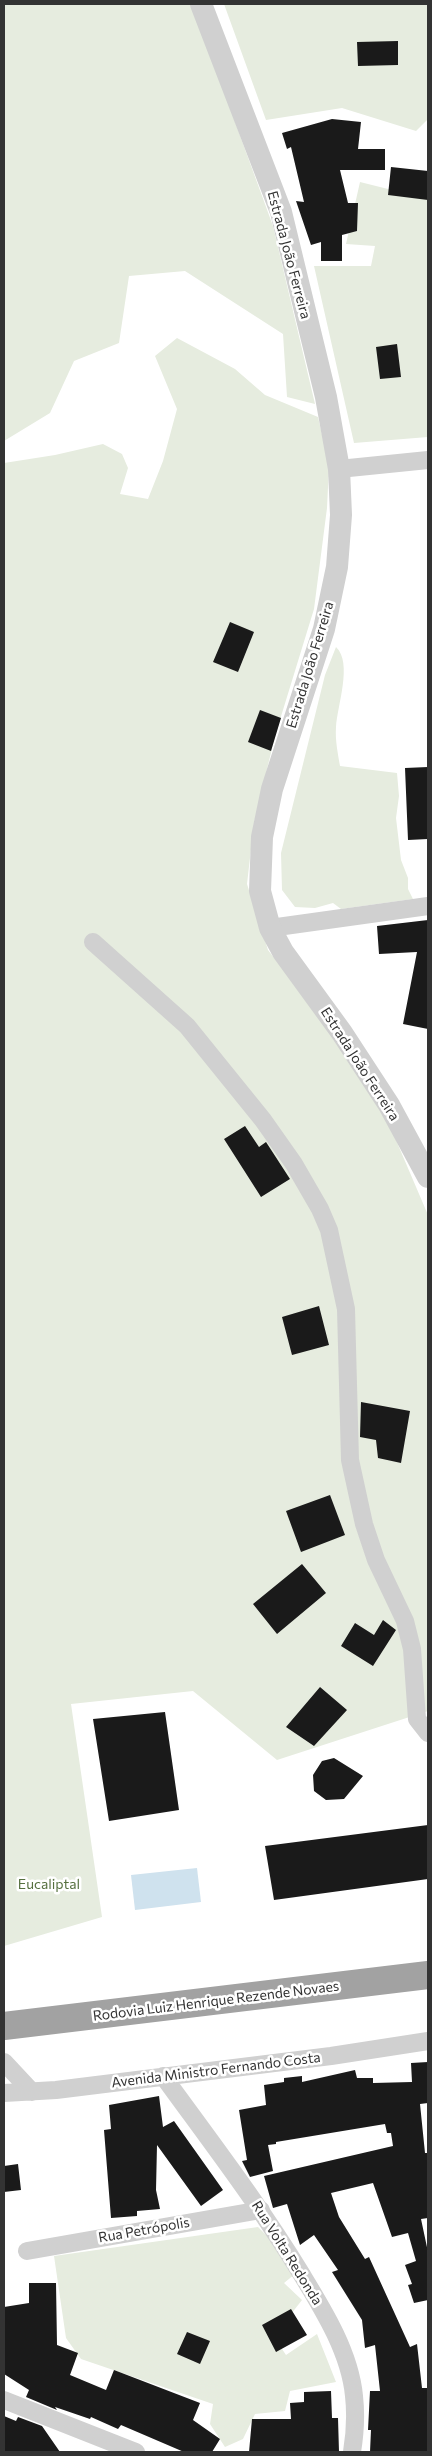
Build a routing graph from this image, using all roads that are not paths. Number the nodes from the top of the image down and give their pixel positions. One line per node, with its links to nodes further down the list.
1 (201, 4): 3 (street, Estrada João Ferreira)
2 (428, 460): 3 (street)
3 (339, 470): 5 (street, Estrada João Ferreira)
4 (428, 906): 5 (street)
5 (270, 928): 7 (street, Estrada João Ferreira)
6 (93, 942): 8 (street)
7 (428, 1177)
8 (428, 1733)
9 (428, 1975): 10 (highway, Rodovia Luiz Henrique Rezende Novaes)
10 (4, 2026)
11 (428, 2041): 13 (street, Avenida Ministro Fernando Costa)
12 (4, 2062): 14 (street)
13 (163, 2076): 14 (street, Avenida Ministro Fernando Costa); 16 (street, Rua Volta Redonda)
14 (32, 2092): 15 (street, Avenida Ministro Fernando Costa)
15 (4, 2093)
16 (261, 2210): 17 (street, Rua Petrópolis); 20 (street, Rua Volta Redonda)
17 (27, 2251)
18 (4, 2400): 19 (street)
19 (136, 2452)
20 (352, 2452)

